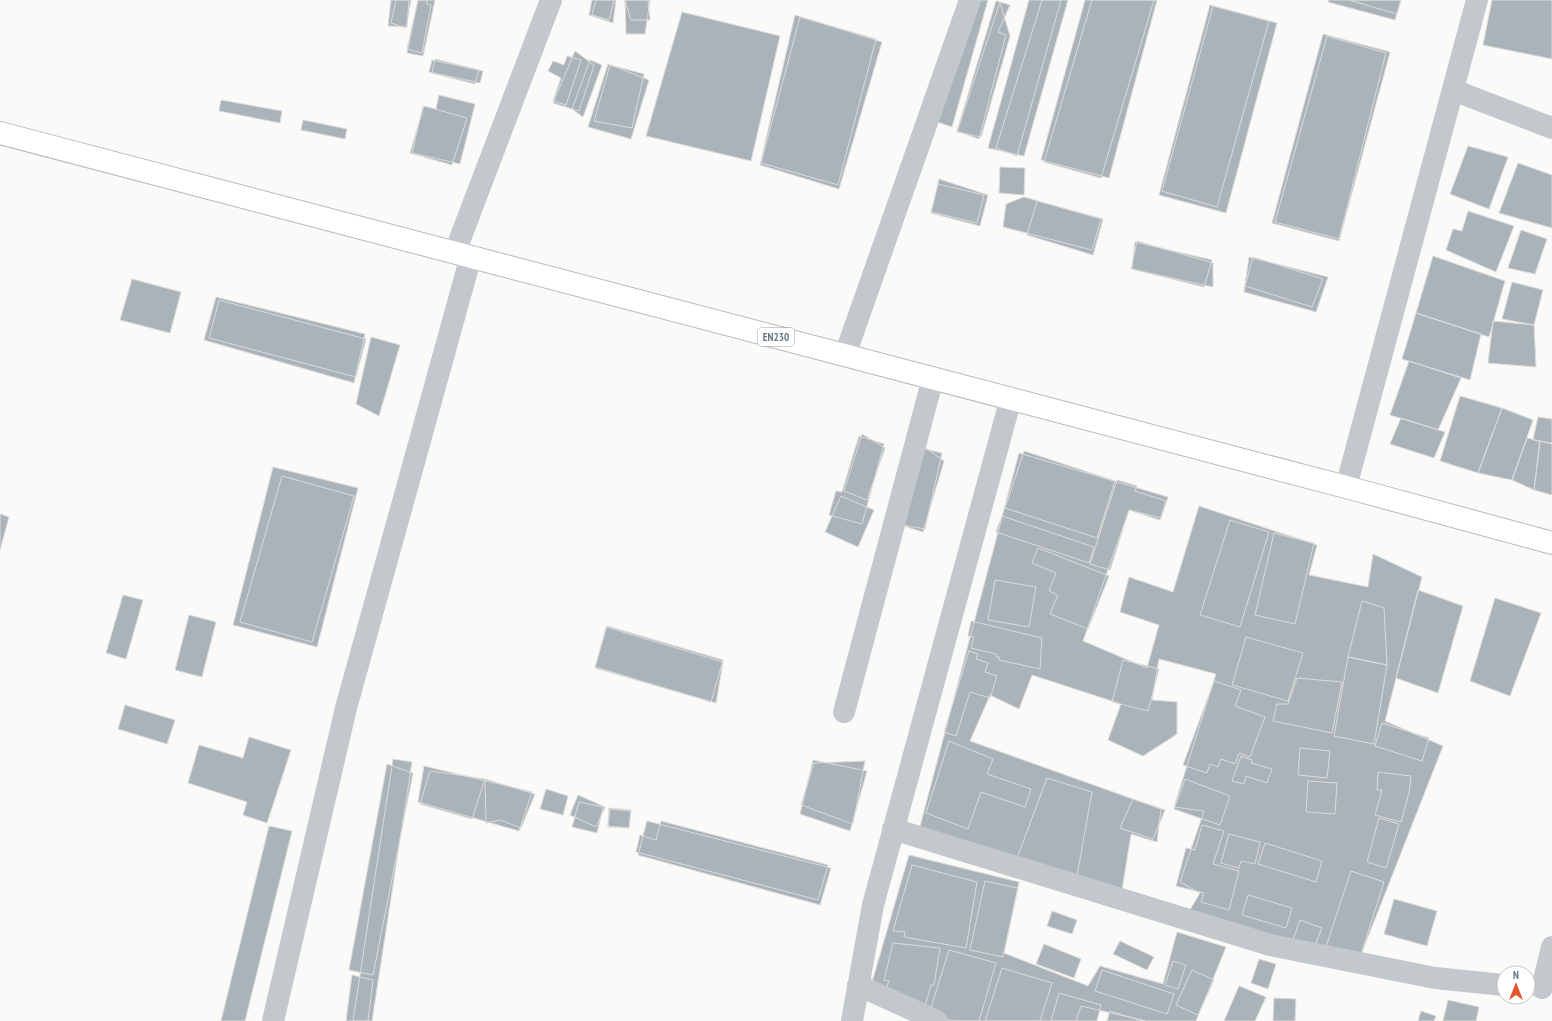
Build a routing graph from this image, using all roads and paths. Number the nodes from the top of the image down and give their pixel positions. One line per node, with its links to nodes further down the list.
1 (551, 0): 7 (street)
2 (970, 0): 8 (street)
3 (1477, 0): 4 (street)
4 (1453, 90): 5 (street); 11 (street)
5 (1552, 128)
6 (0, 133): 7 (main road, EN230)
7 (463, 254): 8 (main road, EN230); 19 (street)
8 (844, 355): 9 (main road, EN230)
9 (933, 378): 10 (main road, EN230); 13 (street)
10 (1010, 398): 11 (main road, EN230); 14 (street)
11 (1346, 487): 12 (main road, EN230)
12 (1552, 543)
13 (844, 712)
14 (892, 829): 16 (street); 17 (street)
15 (1552, 947): 18 (street)
16 (1496, 984)
17 (858, 986): 20 (street); 21 (street)
18 (1541, 988)
19 (273, 1021)
20 (852, 1021)
21 (937, 1021)

